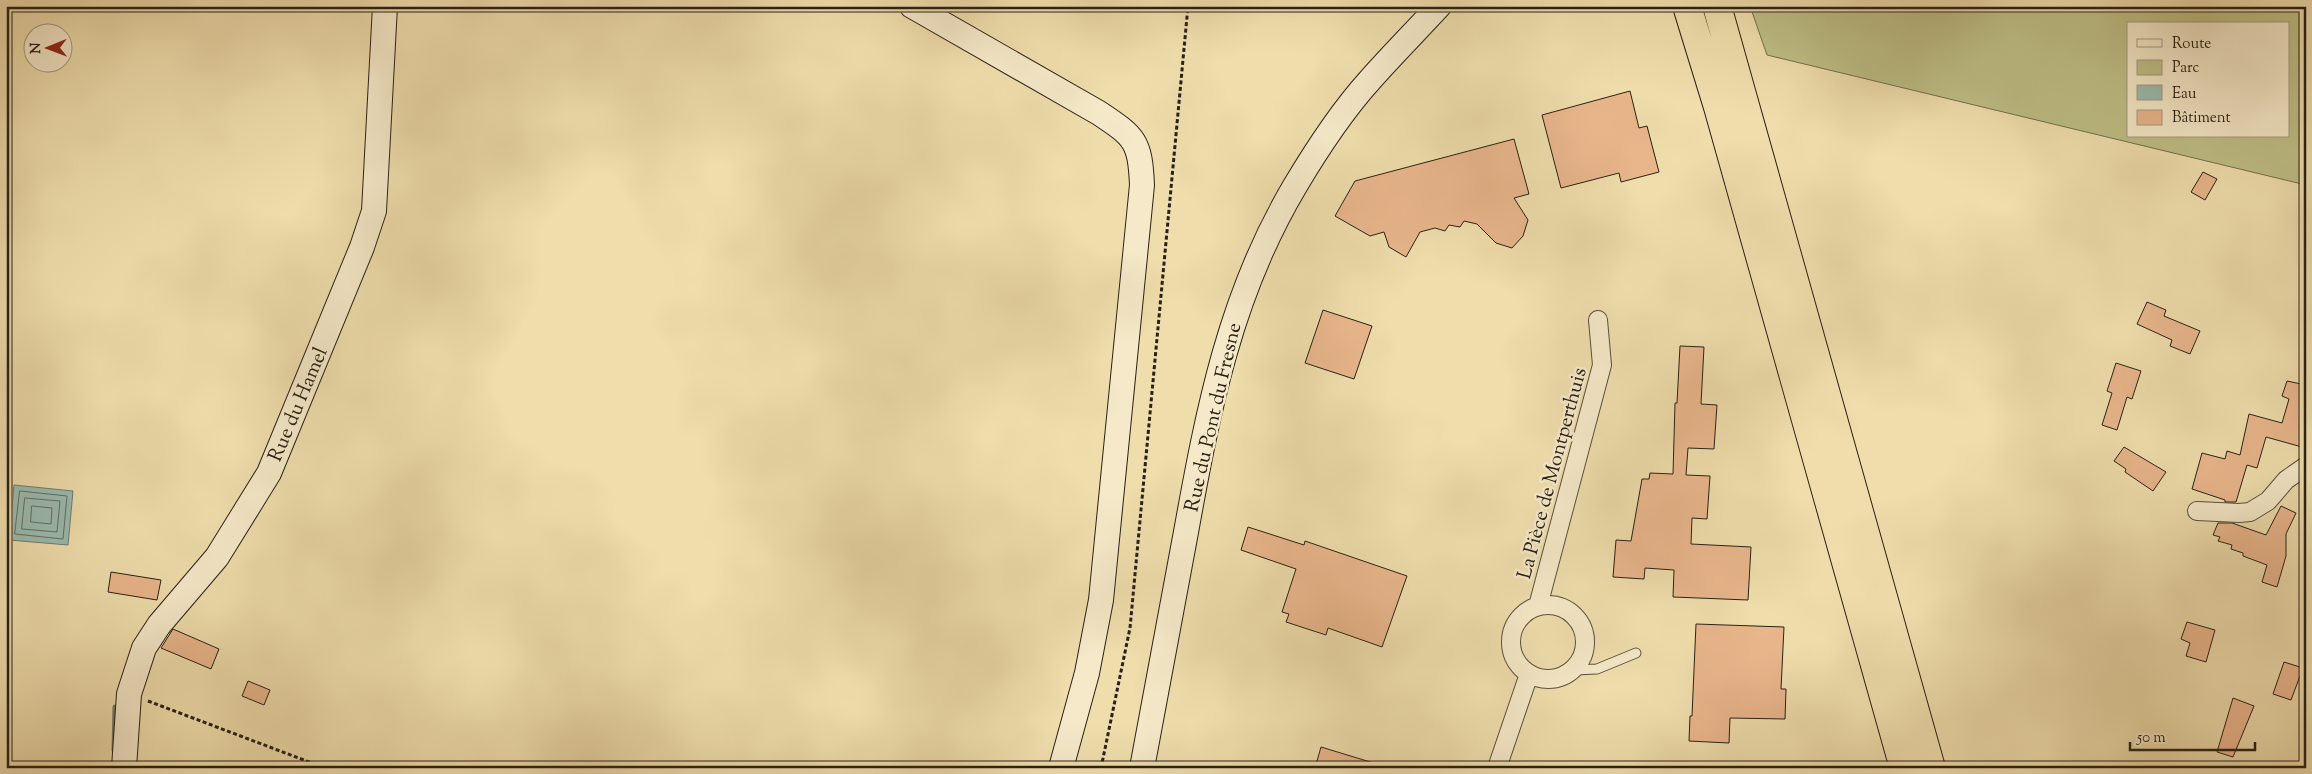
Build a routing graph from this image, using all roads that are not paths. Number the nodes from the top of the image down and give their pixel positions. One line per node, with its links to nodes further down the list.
1 (385, 6): 13 (street, Rue du Hamel)
2 (912, 6): 14 (street)
3 (1439, 6): 15 (street, Rue du Pont du Fresne)
4 (1687, 6): 17 (highway)
5 (1717, 6): 18 (highway)
6 (1598, 320): 9 (street, La Pièce de Montperthuis)
7 (2306, 466): 8 (street)
8 (2197, 510)
9 (1538, 606): 11 (street, La Pièce de Montperthuis); 12 (street, La Pièce de Montperthuis)
10 (1636, 653): 11 (lane)
11 (1574, 670): 12 (street)
12 (1528, 674): 16 (street)
13 (124, 768)
14 (1061, 768)
15 (1142, 768)
16 (1497, 768)
17 (1904, 768)
18 (1931, 768)

